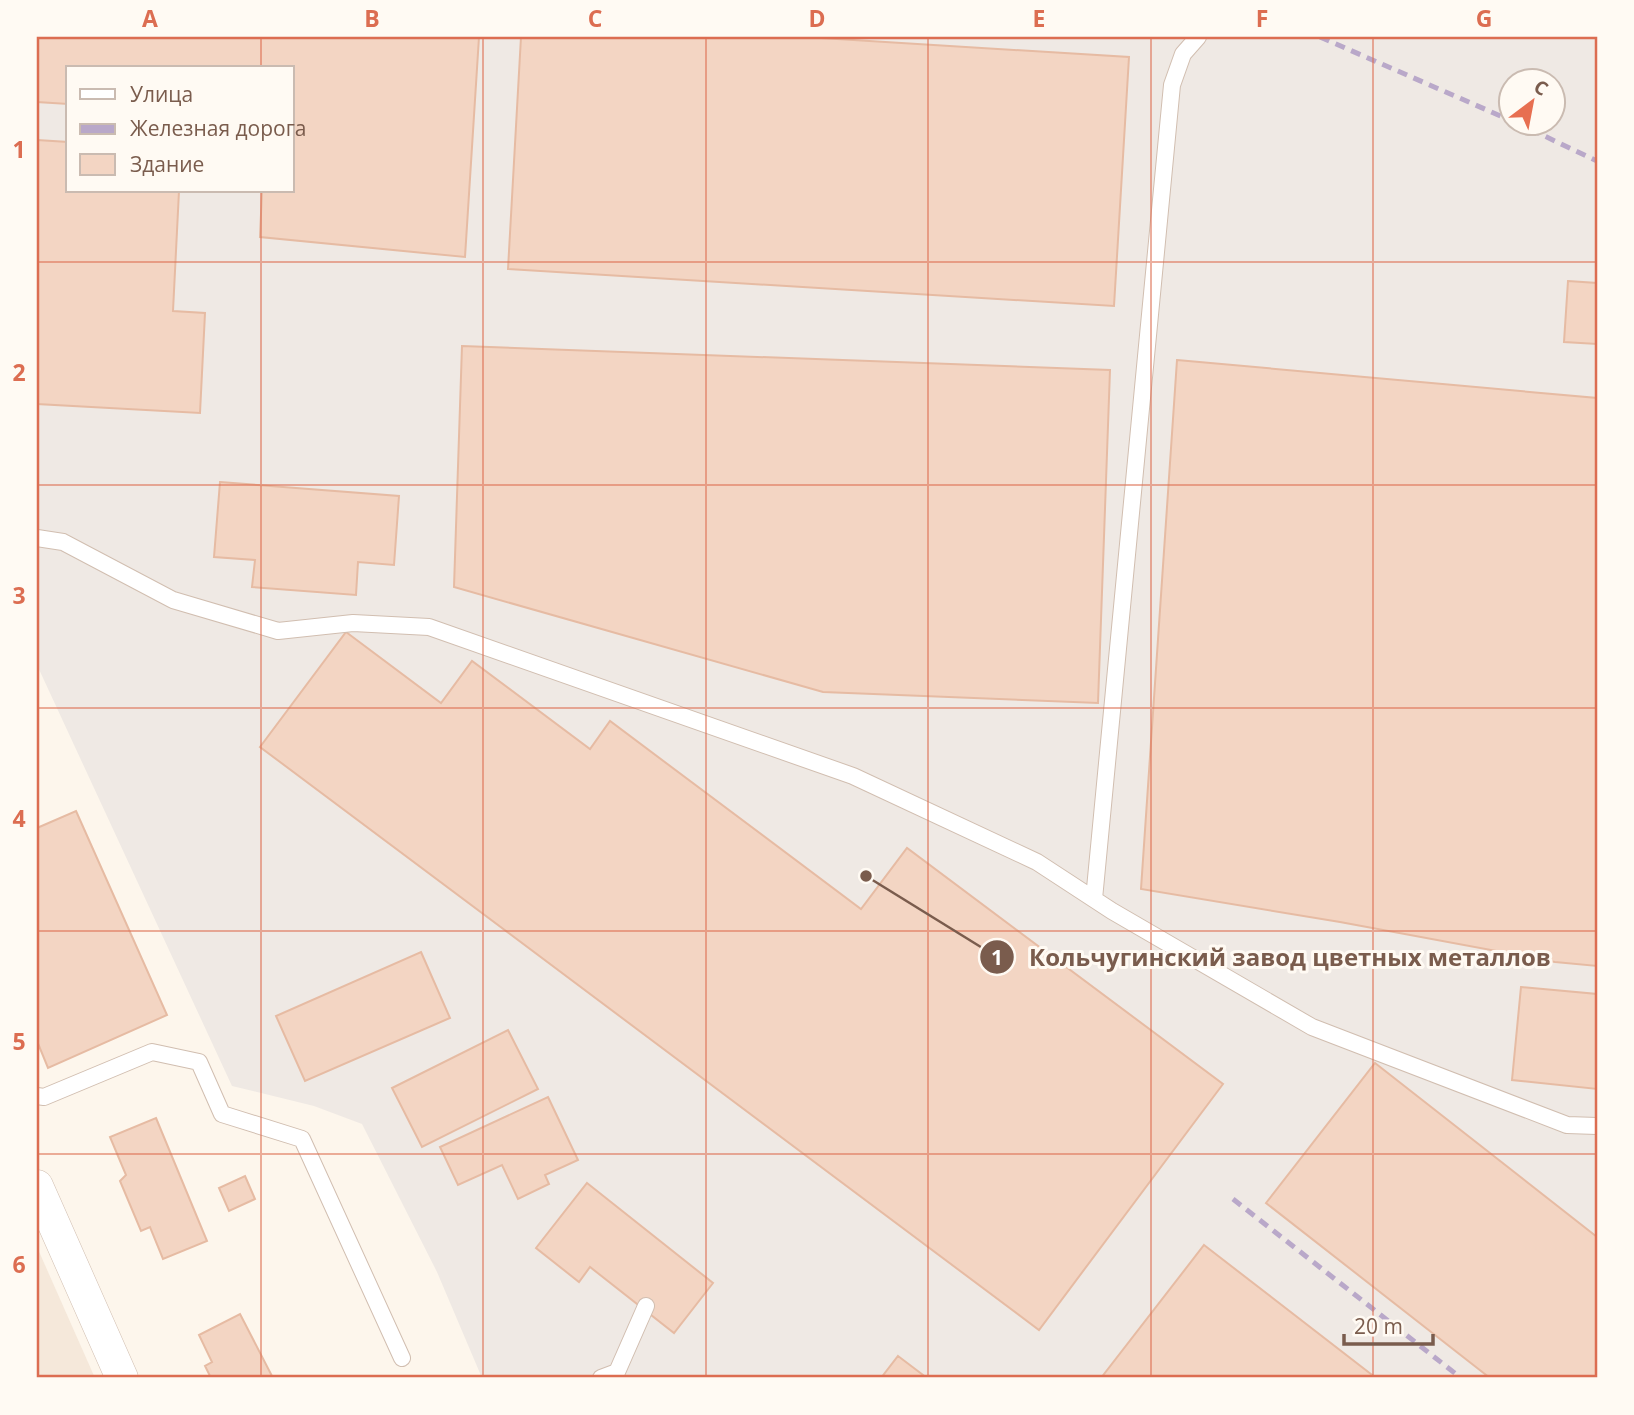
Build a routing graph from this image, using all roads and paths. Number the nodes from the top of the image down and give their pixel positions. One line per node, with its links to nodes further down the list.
1 (1198, 37): 3 (lane)
2 (37, 538): 3 (lane)
3 (1094, 900): 5 (lane)
4 (37, 1096): 8 (lane)
5 (1597, 1126)
6 (37, 1186): 10 (street)
7 (646, 1306): 9 (lane)
8 (402, 1358)
9 (617, 1375): 11 (lane)
10 (122, 1378)
11 (601, 1378)

